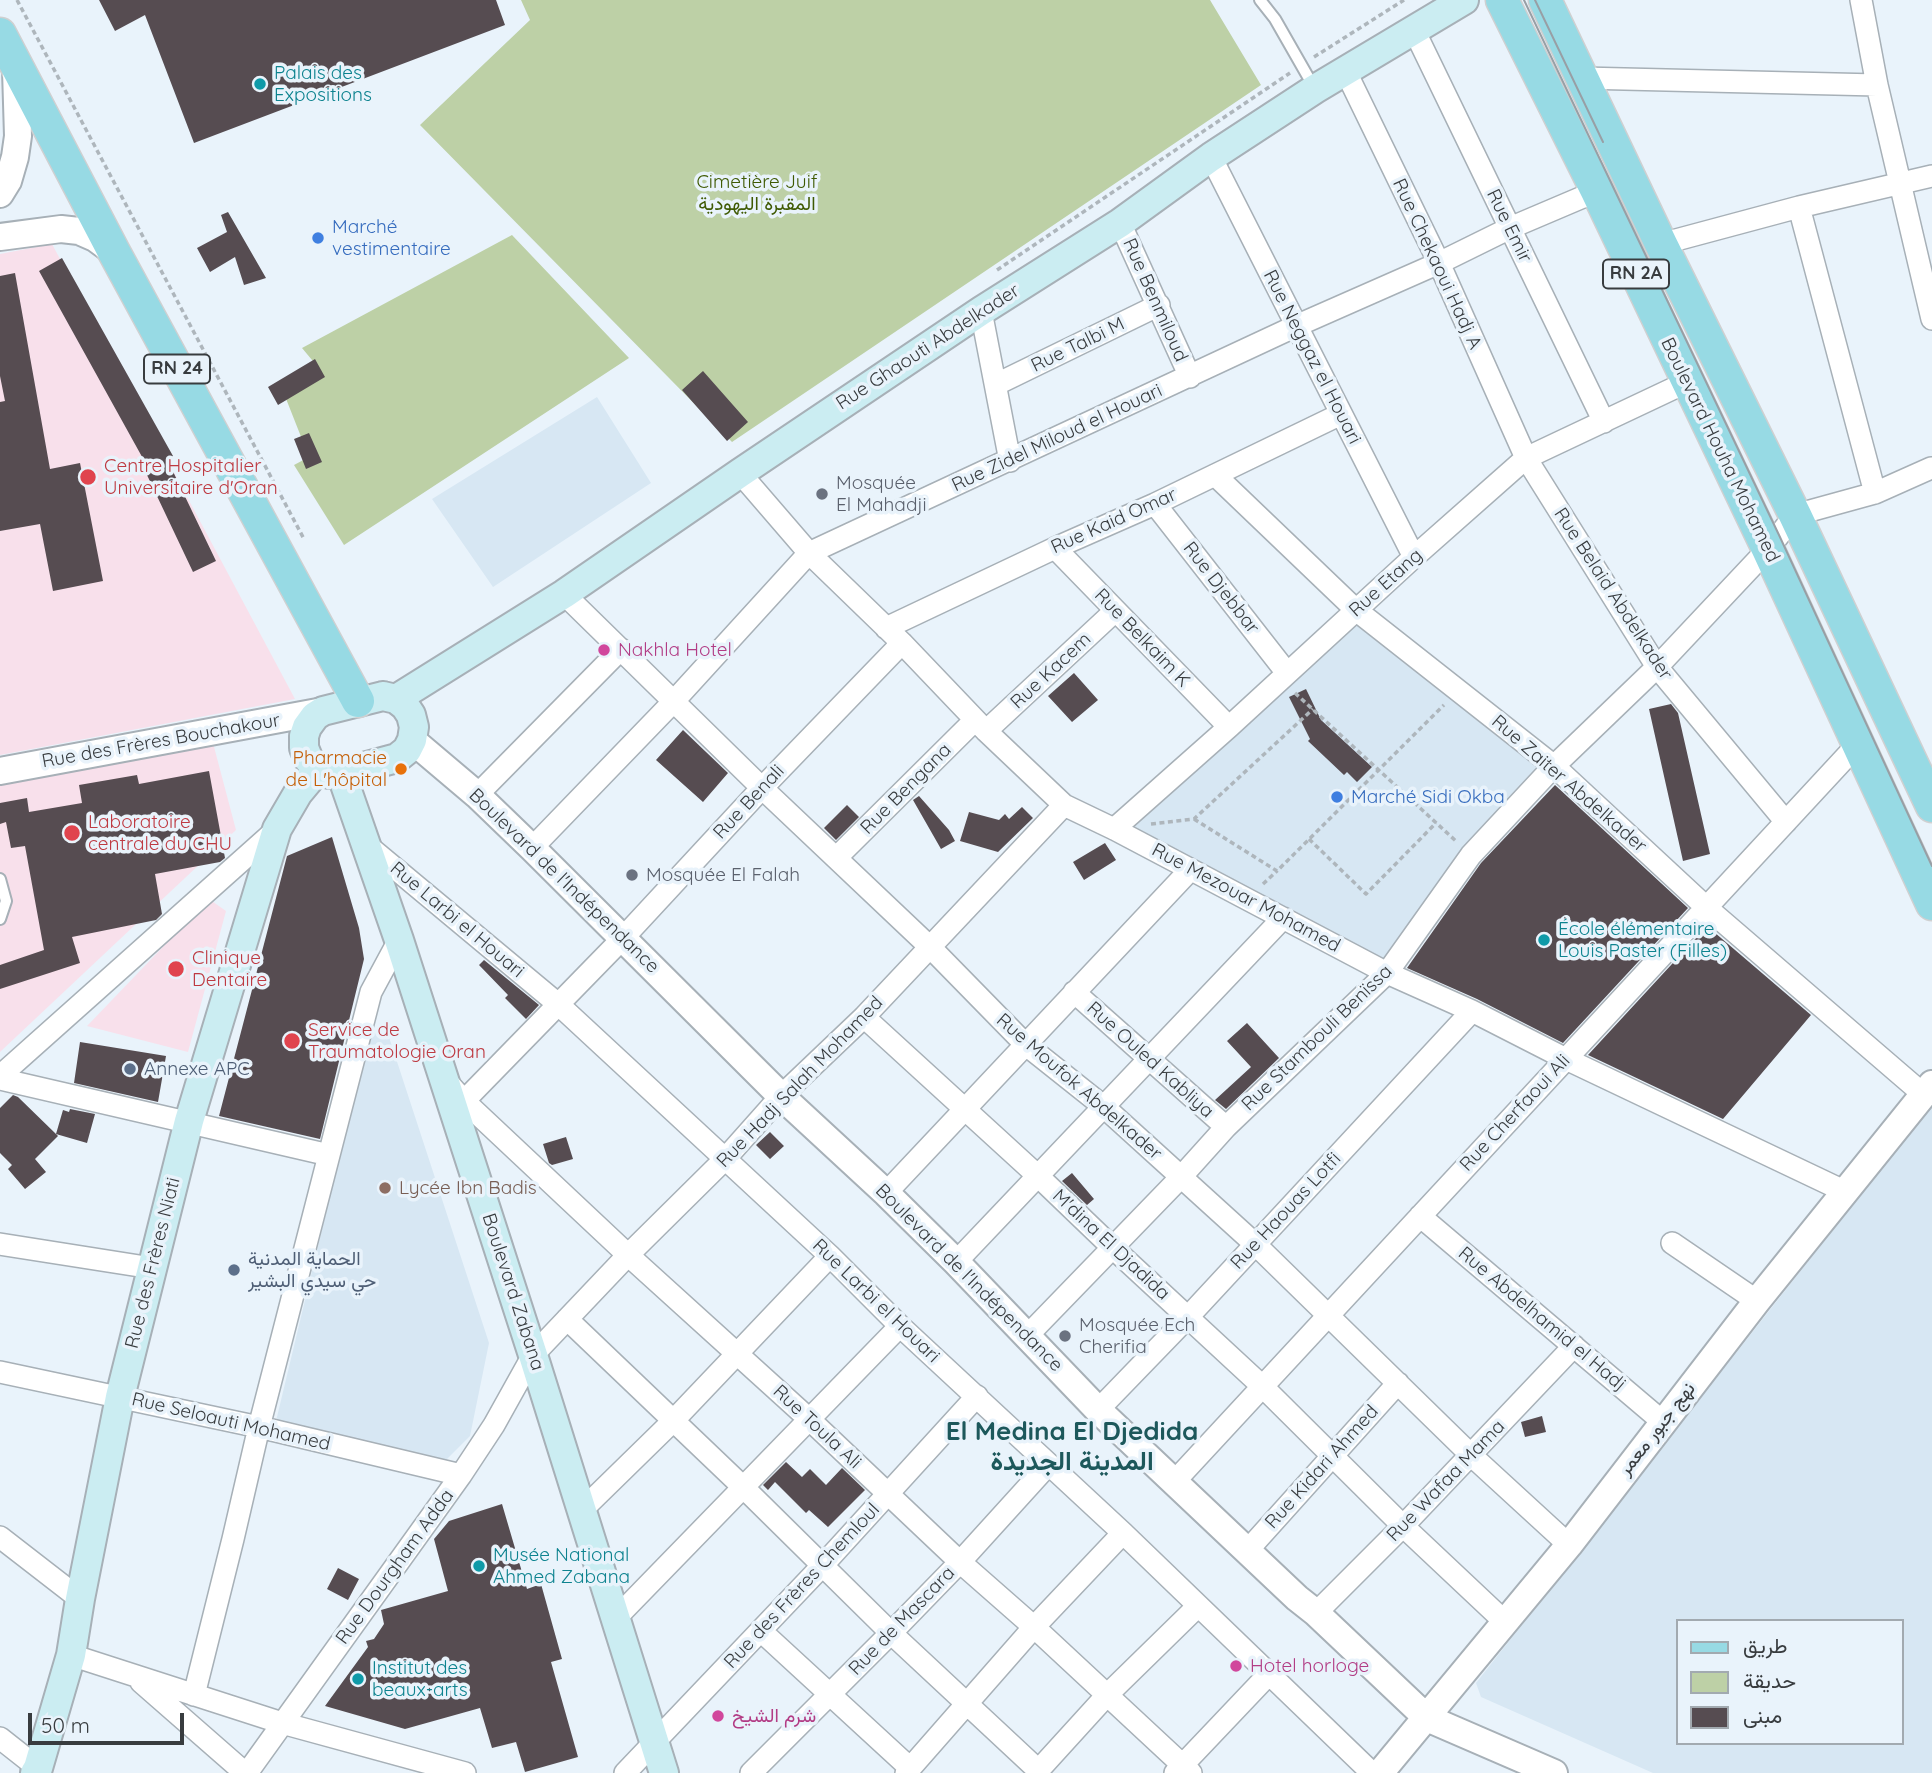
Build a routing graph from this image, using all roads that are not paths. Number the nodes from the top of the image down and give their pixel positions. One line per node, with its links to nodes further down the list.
1 (1260, 0): 12 (lane)
2 (1464, 0): 6 (main road, Rue Ghaouti Abdelkader)
3 (1502, 0): 16 (main road, Boulevard Houha Mohamed / RN 2A)
4 (1545, 0): 10 (main road, Boulevard Houha Mohamed / RN 2A)
5 (1861, 0): 11 (street)
6 (1414, 30): 9 (main road, Rue Ghaouti Abdelkader); 20 (street, Rue Emir)
7 (0, 34): 8 (main road, RN 24)
8 (16, 67): 17 (street); 23 (main road, RN 24)
9 (1345, 70): 12 (main road, Rue Ghaouti Abdelkader); 24 (street, Rue Chekaoui Hadj A)
10 (1582, 78): 11 (street); 22 (main road, Boulevard Houha Mohamed / RN 2A)
11 (1877, 85): 15 (street)
12 (1315, 89): 13 (main road, Rue Ghaouti Abdelkader)
13 (1211, 157): 19 (main road, Rue Ghaouti Abdelkader); 28 (street, Rue Neggaz el Houari)
14 (1932, 176): 15 (street)
15 (1900, 183): 18 (street); 27 (street)
16 (1597, 191): 20 (street, Rue Zidel Miloud el Houari); 30 (main road, Boulevard Houha Mohamed / RN 2A)
17 (0, 194)
18 (1799, 207): 22 (street); 40 (street)
19 (1120, 223): 25 (street, Rue Benmiloud); 26 (main road, Rue Ghaouti Abdelkader)
20 (1510, 228): 24 (street, Rue Zidel Miloud el Houari); 33 (street, Rue Emir)
21 (0, 237): 23 (street)
22 (1661, 244): 42 (main road, Boulevard Houha Mohamed / RN 2A)
23 (114, 252): 56 (main road, RN 24)
24 (1439, 263): 28 (street, Rue Zidel Miloud el Houari); 35 (street, Rue Chekaoui Hadj A)
25 (1158, 305): 29 (street, Rue Benmiloud); 31 (street, Rue Talbi M)
26 (981, 310): 31 (street); 38 (main road, Rue Ghaouti Abdelkader)
27 (1932, 319)
28 (1296, 326): 29 (street, Rue Zidel Miloud el Houari); 32 (street, Rue Neggaz el Houari)
29 (1189, 377): 36 (street, Rue Zidel Miloud el Houari)
30 (1687, 382): 33 (street, Rue Etang); 44 (main road, Boulevard Houha Mohamed / RN 2A)
31 (997, 384): 36 (street)
32 (1341, 414): 39 (street, Rue Kaid Omar); 46 (street, Rue Neggaz el Houari)
33 (1604, 422): 35 (street, Rue Etang)
34 (1932, 451): 37 (street)
35 (1526, 458): 46 (street, Rue Etang); 53 (street, Rue Belaid Abdelkader)
36 (1010, 461): 45 (street, Rue Zidel Miloud el Houari)
37 (1932, 469): 40 (street)
38 (740, 472): 45 (street, Rue Mezouar Mohamed); 47 (main road, Rue Ghaouti Abdelkader)
39 (1215, 475): 41 (street, Rue Kaid Omar); 48 (street, Rue Zaiter Abdelkader)
40 (1875, 493): 42 (street)
41 (1155, 504): 43 (street, Rue Kaid Omar); 54 (street, Rue Djebbar)
42 (1795, 515): 44 (street, Rue Stambouli Benïssa); 69 (main road, Boulevard Houha Mohamed / RN 2A)
43 (1055, 548): 49 (street, Rue Belkaim K); 50 (street, Rue Kaid Omar)
44 (1768, 549): 53 (street, Rue Stambouli Benïssa); 62 (main road, Boulevard Houha Mohamed / RN 2A)
45 (809, 553): 50 (street, Rue Mezouar Mohamed); 57 (street, Rue Zidel Miloud el Houari)
46 (1414, 557): 48 (street, Rue Etang)
47 (564, 594): 52 (street, Rue Moufok Abdelkader); 55 (main road, Rue Ghaouti Abdelkader)
48 (1356, 610): 54 (street, Rue Etang); 63 (street, Rue Zaiter Abdelkader)
49 (1115, 611): 59 (street, Rue Kacem); 60 (street, Rue Belkaim K)
50 (886, 628): 51 (street, Rue Mezouar Mohamed)
51 (902, 643): 59 (street, Rue Mezouar Mohamed); 66 (street, Rue Benali)
52 (621, 649): 57 (street, Rue Moufok Abdelkader); 67 (street)
53 (1657, 667): 63 (street, Rue Stambouli Benïssa); 70 (street, Rue Belaid Abdelkader)
54 (1284, 676): 60 (street, Rue Etang)
55 (396, 699): 56 (main road); 61 (main road)
56 (358, 701): 58 (main road)
57 (674, 701): 66 (street, Rue Moufok Abdelkader); 74 (street, Rue Zidel Miloud el Houari)
58 (323, 711): 64 (street, Rue des Frères Bouchakour); 65 (main road)
59 (981, 725): 68 (street, Rue Mezouar Mohamed); 75 (street, Rue Bengana)
60 (1229, 727): 71 (street, Rue Etang)
61 (412, 740): 65 (main road); 67 (street, Boulevard de l'Indépendance)
62 (1857, 745): 70 (street, Rue Cherfaoui Ali); 78 (main road, Boulevard Houha Mohamed / RN 2A)
63 (1554, 766): 79 (street, Rue Zaiter Abdelkader); 85 (street, Rue Stambouli Benïssa)
64 (0, 771)
65 (329, 771): 72 (main road, Rue des Frères Niati); 73 (main road, Boulevard Zabana)
66 (762, 788): 75 (street, Rue Moufok Abdelkader); 82 (street, Rue Benali)
67 (477, 795): 74 (street, Boulevard de l'Indépendance)
68 (1064, 805): 71 (street, Rue Mezouar Mohamed); 84 (street, Rue Hadj Salah Mohamed)
69 (1932, 806)
70 (1786, 822): 79 (street, Rue Cherfaoui Ali)
71 (1114, 828): 76 (street, Rue Mezouar Mohamed)
72 (277, 829): 93 (street); 99 (main road, Rue des Frères Niati)
73 (367, 845): 83 (main road, Boulevard Zabana); 87 (street, Rue Larbi el Houari)
74 (532, 848): 82 (street, Boulevard de l'Indépendance)
75 (836, 858): 84 (street, Rue Moufok Abdelkader)
76 (1190, 870): 80 (street, Rue Mezouar Mohamed); 86 (street)
77 (0, 879): 81 (lane)
78 (1932, 904)
79 (1707, 908): 92 (street, Rue Cherfaoui Ali); 94 (street, Rue Zaiter Abdelkader)
80 (1283, 918): 85 (street, Rue Mezouar Mohamed); 91 (street)
81 (0, 919)
82 (623, 938): 87 (street, Rue Benali); 95 (street, Boulevard de l'Indépendance)
83 (399, 940): 97 (main road, Boulevard Zabana); 101 (street)
84 (930, 948): 89 (street, Rue Hadj Salah Mohamed); 90 (street, Rue Moufok Abdelkader)
85 (1387, 972): 88 (street, Rue Mezouar Mohamed); 100 (street, Rue Stambouli Benïssa)
86 (1074, 992): 90 (street); 91 (street, Rue Ouled Kabliya)
87 (558, 1004): 97 (street, Rue Benali); 102 (street, Rue Larbi el Houari)
88 (1472, 1011): 92 (street, Rue Mezouar Mohamed); 110 (street, Rue Haouas Lotfi)
89 (864, 1017): 95 (street, Rue Hadj Salah Mohamed); 98 (street, M'dina El Djadida)
90 (1025, 1044): 96 (street, Rue Moufok Abdelkader); 98 (street)
91 (1148, 1059): 96 (street); 100 (street, Rue Ouled Kabliya)
92 (1566, 1059): 105 (street, Rue Mezouar Mohamed); 107 (street, Rue Cherfaoui Ali)
93 (0, 1077): 99 (street)
94 (1927, 1089): 105 (street, نهج جبور معمر)
95 (781, 1096): 102 (street, Rue Hadj Salah Mohamed); 106 (street, Boulevard de l'Indépendance)
96 (1103, 1106): 103 (street); 104 (street, Rue Moufok Abdelkader)
97 (460, 1109): 112 (street, Rue Toula Ali); 124 (main road, Boulevard Zabana)
98 (965, 1110): 103 (street, M'dina El Djadida); 106 (street)
99 (190, 1121): 101 (street); 115 (main road, Rue des Frères Niati)
100 (1226, 1127): 104 (street, Rue Stambouli Benïssa)
101 (329, 1155): 134 (street)
102 (725, 1159): 112 (street, Rue Hadj Salah Mohamed); 113 (street, Rue Larbi el Houari)
103 (1038, 1176): 111 (street, M'dina El Djadida); 114 (street)
104 (1181, 1177): 110 (street, Rue Moufok Abdelkader); 111 (street, Rue Stambouli Benïssa)
105 (1846, 1192): 116 (street, نهج جبور معمر)
106 (886, 1193): 114 (street, Boulevard de l'Indépendance)
107 (1420, 1216): 117 (street, Rue Cherfaoui Ali); 122 (street, Rue Abdelhamid el Hadj)
108 (1672, 1242): 116 (street)
109 (0, 1244): 115 (street)
110 (1255, 1244): 117 (street, Rue Moufok Abdelkader); 118 (street, Rue Haouas Lotfi)
111 (1113, 1248): 118 (street, M'dina El Djadida); 121 (street, Rue Stambouli Benïssa)
112 (628, 1255): 119 (street, Rue Hadj Salah Mohamed); 123 (street, Rue Toula Ali)
113 (830, 1256): 120 (street, Rue Larbi el Houari); 123 (street)
114 (956, 1262): 121 (street, Boulevard de l'Indépendance)
115 (152, 1268): 129 (main road, Rue des Frères Niati)
116 (1757, 1301): 133 (street, نهج جبور معمر)
117 (1328, 1315): 126 (street, Rue Moufok Abdelkader); 127 (street, Rue Cherfaoui Ali)
118 (1188, 1317): 127 (street, M'dina El Djadida); 130 (street, Rue Haouas Lotfi)
119 (566, 1319): 124 (street, Rue Hadj Salah Mohamed); 132 (street)
120 (900, 1326): 128 (street, Rue Larbi el Houari); 131 (street)
121 (1027, 1336): 130 (street, Boulevard de l'Indépendance)
122 (1574, 1346): 133 (street, Rue Abdelhamid el Hadj); 136 (street, Rue Wafaa Mama)
123 (737, 1353): 131 (street, Rue Toula Ali); 132 (street)
124 (533, 1355): 138 (street, Rue Dourgham Adda); 142 (main road, Boulevard Zabana)
125 (0, 1372): 129 (street, Rue Seloauti Mohamed)
126 (1398, 1384): 135 (street, Rue Kidari Ahmed); 136 (street, Rue Moufok Abdelkader)
127 (1262, 1385): 135 (street, M'dina El Djadida); 139 (street, Rue Cherfaoui Ali)
128 (977, 1396): 137 (street, Rue Larbi el Houari); 141 (street, Rue des Frères Chemloul)
129 (120, 1397): 134 (street, Rue Seloauti Mohamed); 150 (main road, Rue des Frères Niati)
130 (1098, 1410): 139 (street, Boulevard de l'Indépendance)
131 (809, 1419): 140 (street); 141 (street, Rue Toula Ali)
132 (673, 1421): 140 (street); 142 (street)
133 (1663, 1422): 146 (street, نهج جبور معمر)
134 (259, 1427): 138 (street, Rue Seloauti Mohamed); 161 (street)
135 (1331, 1455): 143 (street, M'dina El Djadida); 147 (street, Rue Kidari Ahmed)
136 (1472, 1456): 143 (street, Rue Wafaa Mama); 146 (street, Rue Moufok Abdelkader)
137 (1048, 1465): 144 (street, Rue Larbi el Houari); 148 (street, Rue de Mascara)
138 (461, 1475): 166 (street, Rue Dourgham Adda)
139 (1174, 1482): 147 (street, Boulevard de l'Indépendance)
140 (744, 1488): 149 (street); 153 (street)
141 (888, 1493): 148 (street, Rue Toula Ali); 149 (street, Rue des Frères Chemloul)
142 (582, 1510): 153 (main road, Boulevard Zabana)
143 (1403, 1526): 152 (street, Rue Wafaa Mama); 154 (street, M'dina El Djadida)
144 (1123, 1534): 151 (street, Rue Larbi el Houari); 155 (street)
145 (0, 1537): 150 (street)
146 (1569, 1545): 154 (street, نهج جبور معمر)
147 (1247, 1551): 152 (street, Boulevard de l'Indépendance)
148 (960, 1562): 155 (street, Rue Toula Ali); 157 (street, Rue de Mascara)
149 (822, 1566): 156 (street, Rue des Frères Chemloul); 157 (street)
150 (80, 1599): 158 (main road, Rue des Frères Niati)
151 (1198, 1606): 159 (street, Rue Larbi el Houari); 163 (street)
152 (1316, 1613): 165 (street, Boulevard de l'Indépendance)
153 (616, 1618): 168 (main road, Boulevard Zabana)
154 (1505, 1622): 165 (street, نهج جبور معمر)
155 (1034, 1627): 163 (street, Rue Toula Ali); 164 (street)
156 (761, 1631): 162 (street); 168 (street, Rue des Frères Chemloul)
157 (891, 1633): 162 (street, Rue de Mascara); 164 (street)
158 (71, 1655): 160 (street); 170 (main road, Rue des Frères Niati)
159 (1269, 1674): 169 (street); 178 (street, Rue Larbi el Houari)
160 (134, 1676): 161 (street); 173 (street)
161 (194, 1695): 166 (street)
162 (830, 1695): 171 (street); 177 (street, Rue de Mascara)
163 (1107, 1695): 169 (street, Rue Toula Ali); 172 (street)
164 (967, 1703): 171 (street); 172 (street)
165 (1427, 1718): 179 (street, نهج جبور معمر); 180 (street, Boulevard de l'Indépendance)
166 (282, 1723): 173 (street, Rue Dourgham Adda); 174 (street)
167 (0, 1738): 170 (street)
168 (655, 1742): 175 (street, Rue des Frères Chemloul); 176 (main road, Boulevard Zabana)
169 (1183, 1770)
170 (40, 1771)
171 (908, 1771)
172 (1037, 1772)
173 (246, 1773)
174 (465, 1773)
175 (625, 1773)
176 (664, 1773)
177 (751, 1773)
178 (1372, 1773)
179 (1380, 1773)
180 (1554, 1773)

